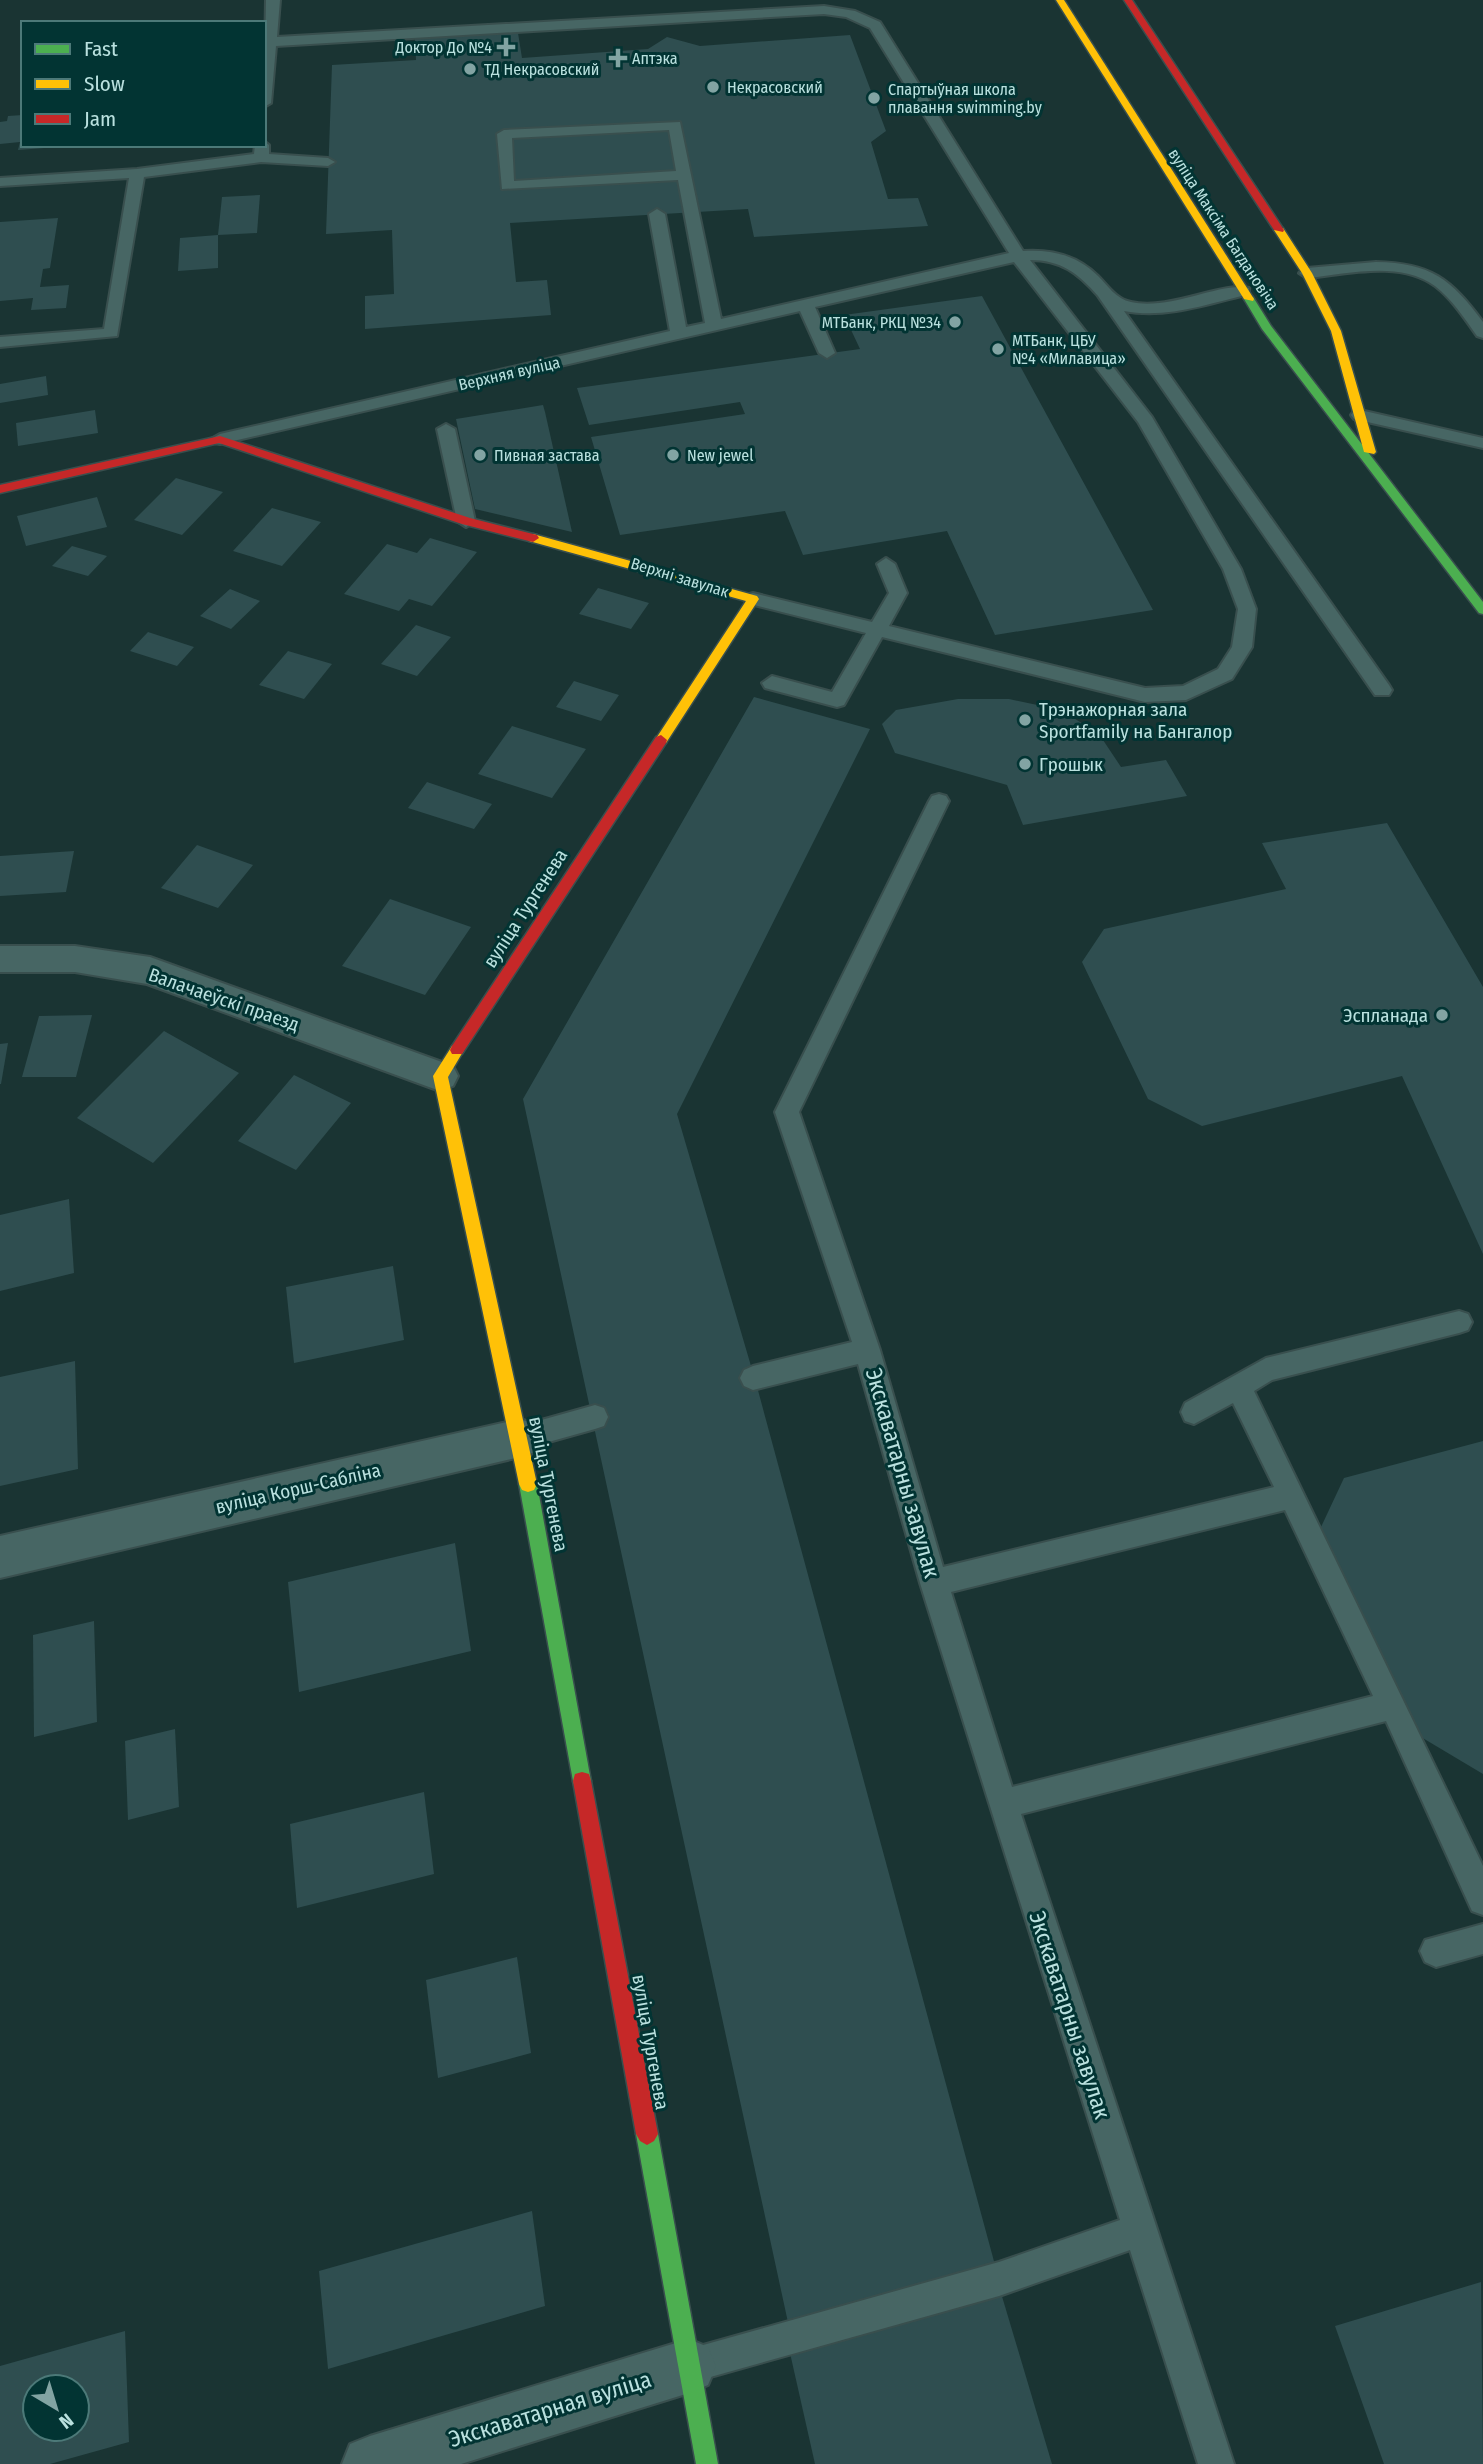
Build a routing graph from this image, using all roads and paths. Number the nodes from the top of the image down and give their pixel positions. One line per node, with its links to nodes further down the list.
1 (273, 0): 4 (lane)
2 (1060, 0): 13 (main road, вуліца Максіма Багдановіча)
3 (1128, 0): 14 (main road, вуліца Максіма Багдановіча)
4 (268, 42): 5 (lane); 12 (lane, Верхні завулак)
5 (266, 72)
6 (261, 152): 7 (lane); 8 (lane)
7 (328, 162)
8 (137, 173): 10 (lane); 24 (lane)
9 (684, 175): 9 (lane); 19 (lane)
10 (0, 182)
11 (657, 214): 23 (lane)
12 (1018, 256): 16 (lane, Верхняя вуліца); 17 (lane, Верхняя вуліца); 36 (lane, Верхні завулак)
13 (1224, 264): 15 (main road, вуліца Максіма Багдановіча); 18 (main road)
14 (1307, 273): 20 (main road, вуліца Максіма Багдановіча); 22 (lane)
15 (1243, 291): 16 (lane); 30 (main road, вуліца Максіма Багдановіча)
16 (1105, 296): 38 (lane, Верхняя вуліца)
17 (806, 305): 19 (lane, Верхняя вуліца); 25 (lane)
18 (1271, 305)
19 (714, 326): 23 (lane, Верхняя вуліца)
20 (1336, 331): 21 (main road); 26 (main road, вуліца Максіма Багдановіча)
21 (1319, 333)
22 (1483, 333)
23 (679, 334): 28 (lane, Верхняя вуліца)
24 (0, 342)
25 (827, 353)
26 (1360, 415): 29 (lane); 30 (main road, вуліца Максіма Багдановіча)
27 (446, 429): 32 (lane)
28 (220, 439): 31 (main road, Верхняя вуліца); 32 (main road, Верхні завулак)
29 (1483, 443)
30 (1374, 468): 35 (main road, вуліца Максіма Багдановіча)
31 (0, 489)
32 (466, 520): 34 (main road, Верхні завулак)
33 (886, 564): 36 (lane)
34 (752, 599): 36 (lane, Верхні завулак); 41 (main road, вуліца Тургенева)
35 (1483, 610)
36 (877, 629): 37 (lane)
37 (772, 683)
38 (1382, 690)
39 (939, 801): 43 (lane, Экскаватарны завулак)
40 (0, 960): 41 (street, Валачаеўскі праезд)
41 (440, 1076): 48 (main road, вуліца Тургенева)
42 (1459, 1322): 45 (lane)
43 (867, 1350): 44 (lane); 51 (lane, Экскаватарны завулак)
44 (753, 1378)
45 (1239, 1387): 46 (lane); 49 (lane)
46 (1194, 1412)
47 (594, 1417): 48 (lane, вуліца Корш-Сабліна)
48 (520, 1438): 50 (street, вуліца Корш-Сабліна); 58 (main road, вуліца Тургенева)
49 (1290, 1496): 51 (lane); 52 (lane)
50 (0, 1556)
51 (934, 1583): 53 (lane, Экскаватарны завулак)
52 (1393, 1705): 53 (lane); 54 (lane)
53 (1003, 1804): 57 (lane, Экскаватарны завулак)
54 (1483, 1900)
55 (1483, 1939): 56 (lane)
56 (1436, 1951)
57 (1139, 2230): 58 (lane); 61 (lane, Экскаватарны завулак)
58 (689, 2366): 59 (street, Экскаватарная вуліца); 60 (main road, вуліца Тургенева)
59 (370, 2464)
60 (707, 2464)
61 (1216, 2464)

